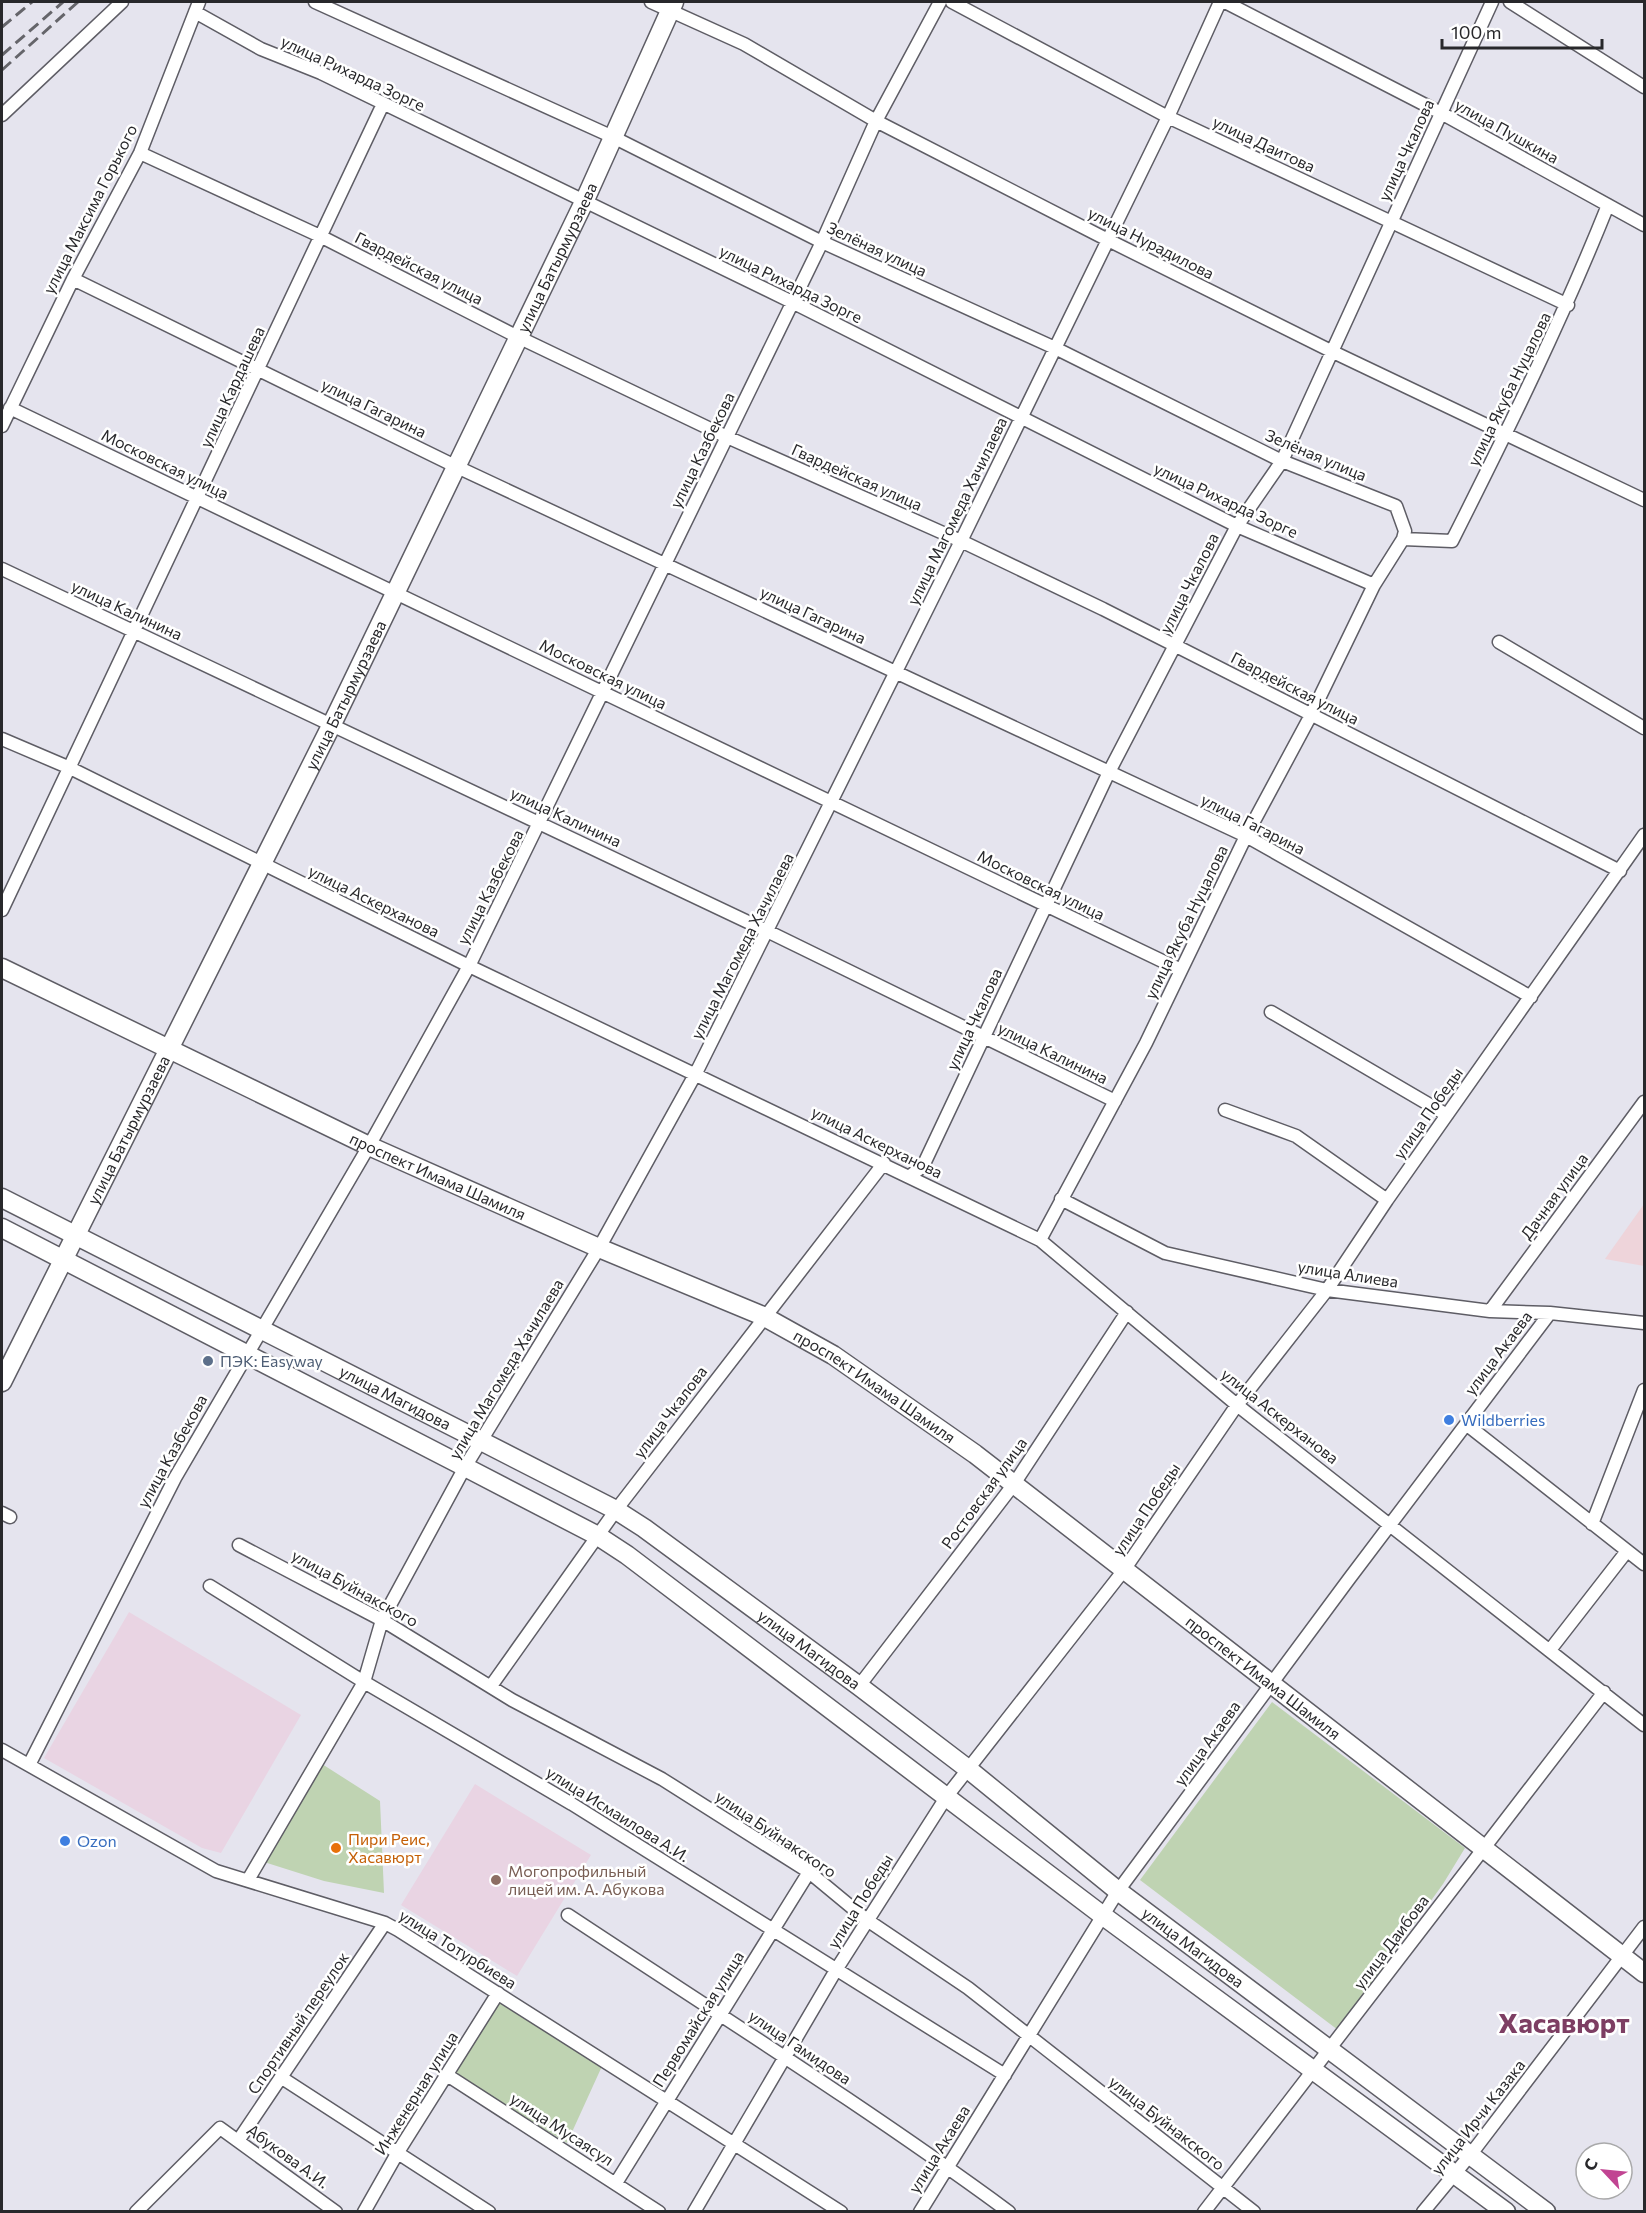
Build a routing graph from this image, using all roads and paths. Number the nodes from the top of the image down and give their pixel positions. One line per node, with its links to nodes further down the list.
1 (122, 2): 14 (street)
2 (315, 2): 17 (street, Зелёная улица)
3 (651, 2): 9 (street, улица Нурадилова)
4 (940, 2): 16 (street, улица Казбекова)
5 (952, 2): 15 (street, улица Даитова)
6 (1222, 2): 13 (street, улица Пушкина); 15 (street, улица Магомеда Хачилаева)
7 (1492, 2): 13 (street, улица Чкалова)
8 (1510, 2): 11 (street)
9 (672, 6): 16 (street, улица Нурадилова); 17 (main road, улица Батырмурзаева)
10 (197, 7): 12 (street, улица Рихарда Зорге); 18 (street, улица Максима Горького)
11 (1644, 87)
12 (383, 104): 19 (street, улица Рихарда Зорге); 23 (street, улица Кардашева)
13 (1441, 113): 20 (street, улица Пушкина); 21 (street, улица Чкалова)
14 (2, 115)
15 (1168, 117): 21 (street, улица Даитова); 24 (street, улица Магомеда Хачилаева)
16 (876, 121): 24 (street, улица Нурадилова); 25 (street, улица Казбекова)
17 (613, 137): 19 (main road, улица Батырмурзаева); 25 (street, Зелёная улица)
18 (140, 153): 23 (street, Гвардейская улица); 26 (street, улица Максима Горького)
19 (584, 202): 27 (street, улица Рихарда Зорге); 29 (main road, улица Батырмурзаева)
20 (1608, 205): 22 (street, улица Пушкина); 28 (street, улица Якуба Нуцалова)
21 (1391, 221): 28 (street, улица Даитова); 31 (street, улица Чкалова)
22 (1644, 225)
23 (320, 236): 29 (street, Гвардейская улица); 32 (street, улица Кардашева)
24 (1108, 240): 30 (street, улица Магомеда Хачилаева); 31 (street, улица Нурадилова)
25 (822, 242): 27 (street, улица Казбекова); 30 (street, Зелёная улица)
26 (73, 279): 32 (street, улица Гагарина); 33 (street, улица Максима Горького)
27 (792, 302): 34 (street, улица Рихарда Зорге); 37 (street, улица Казбекова)
28 (1568, 305): 36 (street, улица Якуба Нуцалова)
29 (518, 337): 37 (street, Гвардейская улица); 39 (main road, улица Батырмурзаева)
30 (1055, 348): 34 (street, улица Магомеда Хачилаева); 38 (street, Зелёная улица)
31 (1331, 351): 36 (street, улица Нурадилова); 38 (street, улица Чкалова)
32 (258, 370): 39 (street, улица Гагарина); 40 (street, улица Кардашева)
33 (10, 408): 35 (street, улица Максима Горького); 40 (street, Московская улица)
34 (1021, 418): 42 (street, улица Рихарда Зорге); 44 (street, улица Магомеда Хачилаева)
35 (2, 426)
36 (1506, 434): 41 (street, улица Нурадилова); 43 (street, улица Якуба Нуцалова)
37 (727, 437): 44 (street, Гвардейская улица); 45 (street, улица Казбекова)
38 (1282, 461): 42 (street, улица Чкалова); 43 (street, Зелёная улица)
39 (455, 466): 45 (street, улица Гагарина); 48 (main road, улица Батырмурзаева)
40 (198, 498): 48 (street, Московская улица); 49 (street, улица Кардашева)
41 (1644, 500)
42 (1237, 526): 47 (street, улица Рихарда Зорге); 51 (street, улица Чкалова)
43 (1403, 539): 47 (street, улица Якуба Нуцалова)
44 (961, 541): 51 (street, Гвардейская улица); 52 (street, улица Магомеда Хачилаева)
45 (665, 564): 52 (street, улица Гагарина); 53 (street, улица Казбекова)
46 (2, 568): 49 (street, улица Калинина)
47 (1374, 585): 54 (street, улица Якуба Нуцалова)
48 (395, 593): 53 (street, Московская улица); 55 (main road, улица Батырмурзаева)
49 (134, 632): 55 (street, улица Калинина); 58 (street, улица Кардашева)
50 (1499, 642): 56 (street)
51 (1175, 645): 54 (street, Гвардейская улица); 59 (street, улица Чкалова)
52 (897, 672): 59 (street, улица Гагарина); 60 (street, улица Магомеда Хачилаева)
53 (604, 693): 60 (street, Московская улица); 61 (street, улица Казбекова)
54 (1311, 715): 62 (street, улица Якуба Нуцалова); 65 (street, Гвардейская улица)
55 (332, 724): 61 (street, улица Калинина); 64 (main road, улица Батырмурзаева)
56 (1644, 728)
57 (2, 739): 58 (street, улица Аскерханова)
58 (70, 768): 64 (street, улица Аскерханова); 67 (street, улица Кардашева)
59 (1109, 772): 62 (street, улица Гагарина); 66 (street, улица Чкалова)
60 (832, 803): 66 (street, Московская улица); 68 (street, улица Магомеда Хачилаева)
61 (540, 823): 68 (street, улица Калинина); 69 (street, улица Казбекова)
62 (1246, 836): 71 (street, улица Якуба Нуцалова); 72 (street, улица Гагарина)
63 (1644, 836): 65 (street, улица Победы)
64 (261, 864): 69 (street, улица Аскерханова); 75 (main road, улица Батырмурзаева)
65 (1620, 872): 72 (street, улица Победы)
66 (1046, 905): 71 (street, Московская улица); 74 (street, улица Чкалова)
67 (2, 910)
68 (769, 932): 74 (street, улица Калинина); 76 (street, улица Магомеда Хачилаева)
69 (469, 966): 76 (street, улица Аскерханова); 81 (street, улица Казбекова)
70 (2, 968): 75 (main road, проспект Имама Шамиля)
71 (1181, 970): 77 (street, улица Якуба Нуцалова)
72 (1531, 997): 80 (street, улица Победы)
73 (1271, 1012): 80 (street)
74 (984, 1037): 77 (street, улица Калинина); 83 (street, улица Чкалова)
75 (169, 1051): 81 (main road, проспект Имама Шамиля); 88 (main road, улица Батырмурзаева)
76 (696, 1073): 82 (street, улица Аскерханова); 90 (street, улица Магомеда Хачилаева)
77 (1115, 1101): 85 (street, улица Якуба Нуцалова)
78 (1644, 1102): 93 (street, Дачная улица)
79 (1225, 1110): 86 (street)
80 (1447, 1115): 86 (street, улица Победы)
81 (369, 1146): 90 (main road, проспект Имама Шамиля); 98 (street, улица Казбекова)
82 (884, 1164): 83 (street, улица Аскерханова); 96 (street, улица Чкалова)
83 (910, 1176): 89 (street, улица Аскерханова)
84 (2, 1198): 88 (main road, улица Магидова)
85 (1061, 1199): 89 (street, улица Якуба Нуцалова); 92 (street, улица Алиева)
86 (1387, 1200): 92 (street, улица Победы)
87 (2, 1228): 91 (main road, улица Магидова)
88 (76, 1236): 91 (main road, улица Батырмурзаева); 98 (main road, улица Магидова)
89 (1040, 1240): 94 (street, улица Аскерханова)
90 (600, 1248): 96 (main road, проспект Имама Шамиля); 104 (street, улица Магомеда Хачилаева)
91 (65, 1259): 99 (main road, улица Магидова); 100 (main road, улица Батырмурзаева)
92 (1327, 1290): 93 (street, улица Алиева); 102 (street, улица Победы)
93 (1490, 1311): 95 (street, улица Алиева)
94 (1127, 1312): 102 (street, улица Аскерханова); 106 (street, Ростовская улица)
95 (1550, 1313): 97 (street, улица Алиева); 103 (street, улица Акаева)
96 (763, 1317): 106 (main road, проспект Имама Шамиля); 107 (street, улица Чкалова)
97 (1644, 1323)
98 (260, 1328): 99 (street, улица Казбекова); 104 (main road, улица Магидова)
99 (246, 1353): 105 (main road, улица Магидова); 125 (street, улица Казбекова)
100 (2, 1382)
101 (1644, 1389): 109 (street)
102 (1237, 1405): 108 (street, улица Аскерханова); 114 (street, улица Победы)
103 (1466, 1424): 108 (street, улица Акаева); 109 (street)
104 (481, 1441): 105 (street, улица Магомеда Хачилаева); 107 (main road, улица Магидова)
105 (465, 1467): 110 (main road, улица Магидова); 116 (street, улица Магомеда Хачилаева)
106 (1014, 1484): 114 (main road, проспект Имама Шамиля); 121 (street, Ростовская улица)
107 (616, 1510): 110 (street, улица Чкалова); 121 (main road, улица Магидова)
108 (1391, 1524): 117 (street, улица Аскерханова); 119 (street, улица Акаева)
109 (1592, 1524): 112 (street)
110 (598, 1536): 120 (street, улица Чкалова); 127 (main road, улица Магидова)
111 (239, 1545): 116 (street, улица Буйнакского)
112 (1627, 1551): 113 (street); 117 (street)
113 (1644, 1564)
114 (1124, 1570): 119 (main road, проспект Имама Шамиля); 126 (street, улица Победы)
115 (210, 1586): 118 (street, улица Исмаилова А.И.)
116 (382, 1620): 118 (street, улица Магомеда Хачилаева); 120 (street, улица Буйнакского)
117 (1550, 1650): 122 (street, улица Аскерханова)
118 (364, 1682): 130 (street, улица Магомеда Хачилаева); 137 (street, улица Исмаилова А.И.)
119 (1271, 1683): 128 (main road, проспект Имама Шамиля); 131 (street, улица Акаева)
120 (491, 1686): 129 (street, улица Буйнакского)
121 (860, 1686): 126 (main road, улица Магидова)
122 (1604, 1692): 123 (street, улица Аскерханова); 128 (street, улица Даибова)
123 (1644, 1725)
124 (2, 1750): 125 (street, улица Тотурбиева)
125 (29, 1765): 130 (street, улица Тотурбиева)
126 (968, 1769): 127 (street, улица Победы); 131 (main road, улица Магидова)
127 (947, 1796): 133 (main road, улица Магидова); 134 (street, улица Победы)
128 (1483, 1849): 138 (main road, проспект Имама Шамиля); 144 (street, улица Даибова)
129 (809, 1872): 134 (street, улица Буйнакского); 137 (street, Первомайская улица)
130 (248, 1880): 135 (street, улица Тотурбиева)
131 (1118, 1891): 133 (street, улица Акаева); 144 (main road, улица Магидова)
132 (568, 1915): 142 (street, улица Гамидова)
133 (1102, 1915): 143 (street, улица Акаева); 146 (main road, улица Магидова)
134 (867, 1920): 139 (street, улица Победы); 143 (street, улица Буйнакского)
135 (385, 1923): 141 (street, улица Тотурбиева); 149 (street, Спортивный переулок)
136 (1644, 1927): 138 (street, улица Ирчи Казака)
137 (772, 1930): 139 (street, улица Исмаилова А.И.); 142 (street, Первомайская улица)
138 (1623, 1955): 140 (main road, проспект Имама Шамиля); 154 (street, улица Ирчи Казака)
139 (836, 1970): 145 (street, улица Победы); 148 (street, улица Исмаилова А.И.)
140 (1644, 1973)
141 (498, 1993): 147 (street, Инженерная улица); 150 (street, улица Тотурбиева)
142 (721, 2014): 145 (street, улица Гамидова); 150 (street, Первомайская улица)
143 (1030, 2036): 148 (street, улица Акаева); 158 (street, улица Буйнакского)
144 (1330, 2049): 146 (street, улица Даибова); 154 (main road, улица Магидова)
145 (784, 2057): 152 (street, улица Победы); 155 (street, улица Гамидова)
146 (1316, 2070): 156 (main road, улица Магидова); 158 (street, улица Даибова)
147 (447, 2075): 153 (street, Инженерная улица); 157 (street, улица Мусаясул)
148 (1005, 2075): 155 (street, улица Акаева)
149 (282, 2078): 151 (street, Спортивный переулок); 153 (street)
150 (667, 2100): 152 (street, улица Тотурбиева); 157 (street, Первомайская улица)
151 (238, 2140): 159 (street, Абукова А.И.); 160 (street, Абукова А.И.)
152 (735, 2144): 164 (street, улица Победы); 165 (street, улица Тотурбиева)
153 (398, 2152): 161 (street, Инженерная улица); 162 (street)
154 (1471, 2154): 156 (street, улица Ирчи Казака); 172 (main road, улица Магидова)
155 (948, 2167): 166 (street, улица Акаева); 167 (street, улица Гамидова)
156 (1455, 2174): 170 (street, улица Ирчи Казака); 171 (main road, улица Магидова)
157 (616, 2183): 163 (street, улица Мусаясул)
158 (1223, 2187): 168 (street, улица Даибова); 169 (street, улица Буйнакского)
159 (136, 2211)
160 (336, 2211)
161 (364, 2211)
162 (489, 2211)
163 (659, 2211)
164 (694, 2211)
165 (841, 2211)
166 (920, 2211)
167 (1009, 2211)
168 (1204, 2211)
169 (1254, 2211)
170 (1423, 2211)
171 (1506, 2211)
172 (1546, 2211)

